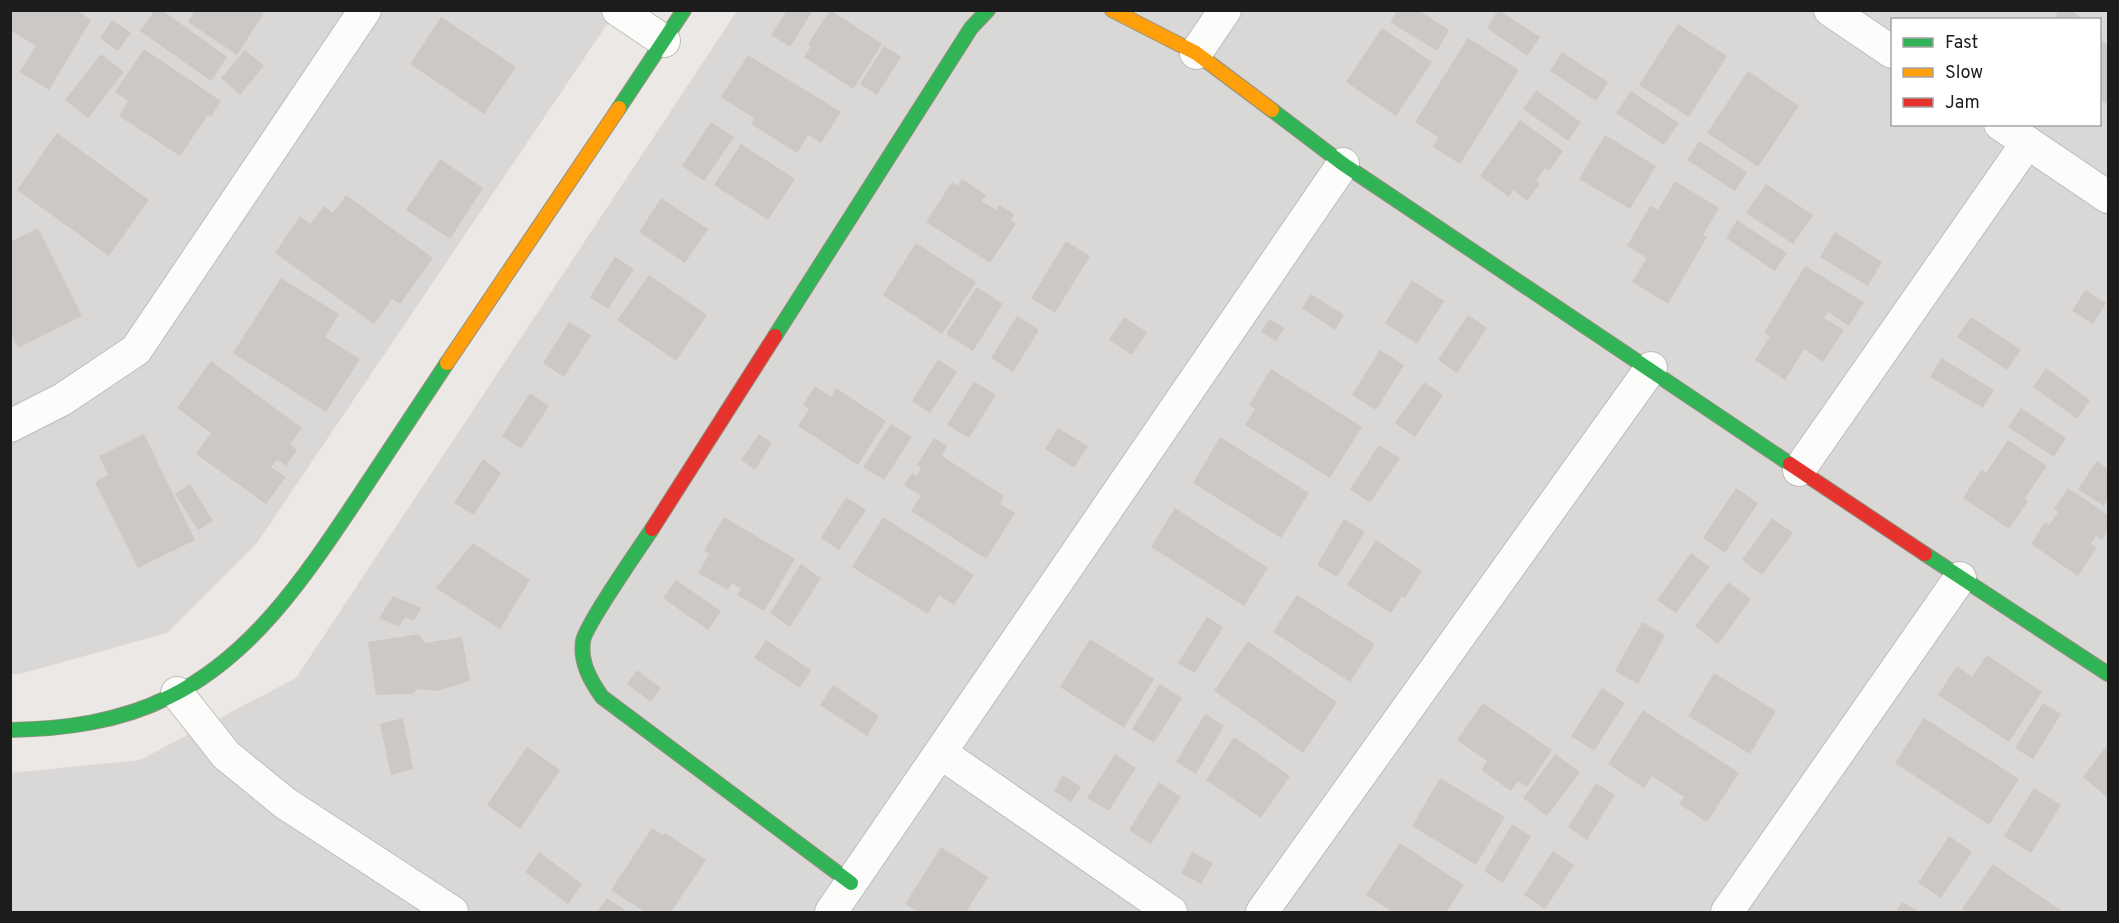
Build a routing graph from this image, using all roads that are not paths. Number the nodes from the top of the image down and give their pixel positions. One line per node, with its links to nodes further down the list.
1 (365, 10): 16 (street)
2 (618, 10): 8 (street)
3 (684, 10): 8 (street)
4 (988, 10): 23 (street)
5 (1112, 10): 10 (street)
6 (1225, 10): 10 (street)
7 (1847, 15): 9 (street)
8 (664, 41): 20 (street)
9 (1891, 50)
10 (1196, 53): 13 (street)
11 (2003, 126): 12 (street)
12 (2027, 142): 14 (street); 17 (street)
13 (1343, 164): 15 (street); 22 (street)
14 (2109, 197)
15 (1651, 368): 17 (street); 27 (street)
16 (10, 426)
17 (1799, 470): 18 (street)
18 (1960, 578): 19 (street); 28 (street)
19 (2109, 674)
20 (177, 693): 21 (street); 24 (street)
21 (10, 730)
22 (941, 753): 23 (street); 26 (street)
23 (851, 883): 25 (street)
24 (452, 912)
25 (831, 912)
26 (1171, 912)
27 (1262, 912)
28 (1727, 912)

